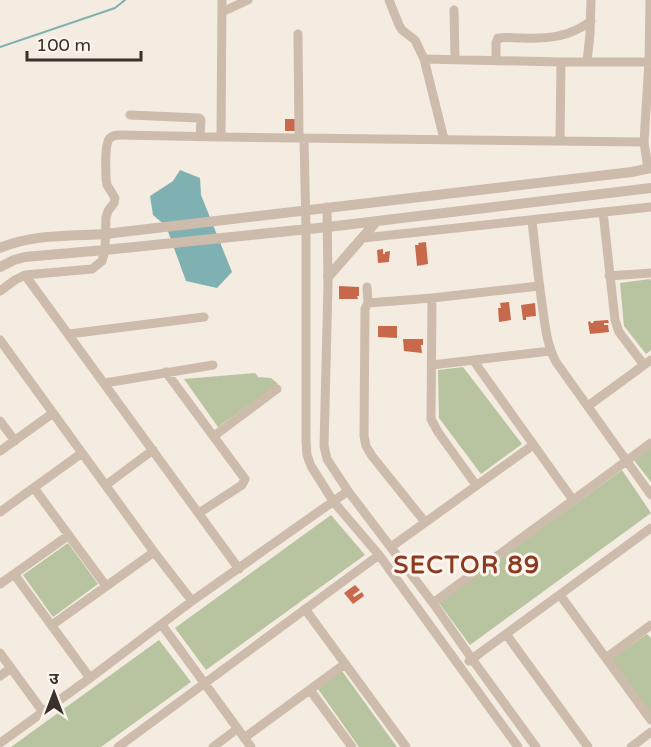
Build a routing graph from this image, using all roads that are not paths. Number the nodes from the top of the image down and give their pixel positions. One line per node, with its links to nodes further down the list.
1 (222, 0): 7 (street)
2 (248, 0): 7 (street)
3 (389, 0): 10 (street)
4 (591, 0): 8 (street)
5 (650, 0): 15 (street)
6 (454, 10): 11 (street)
7 (222, 12): 18 (street)
8 (591, 21): 12 (street); 14 (street)
9 (298, 34): 19 (street)
10 (424, 59): 11 (street); 20 (street)
11 (455, 59): 12 (street)
12 (496, 60): 13 (street)
13 (561, 62): 14 (street); 21 (street)
14 (587, 62): 15 (street)
15 (649, 62): 22 (street)
16 (130, 115): 17 (street)
17 (200, 137): 18 (street); 35 (street)
18 (221, 137): 19 (street)
19 (302, 138): 20 (street); 27 (street)
20 (444, 139): 21 (street)
21 (560, 141): 22 (street)
22 (644, 141): 23 (street)
23 (650, 169): 25 (street)
24 (651, 188): 28 (street)
25 (327, 207): 27 (street); 32 (street)
26 (651, 207): 29 (street)
27 (306, 210): 34 (street); 35 (street)
28 (459, 212): 31 (street); 33 (street)
29 (603, 212): 30 (street); 42 (street)
30 (532, 220): 33 (street); 44 (street)
31 (376, 222): 32 (street); 36 (street)
32 (328, 227): 34 (street); 43 (street)
33 (459, 228): 36 (street)
34 (306, 229): 38 (street); 77 (street)
35 (105, 234): 37 (street); 38 (street)
36 (363, 238): 43 (street)
37 (0, 248)
38 (105, 250): 39 (street); 41 (street)
39 (0, 267)
40 (651, 273): 42 (street)
41 (26, 275): 46 (street); 50 (street)
42 (609, 276): 54 (street)
43 (328, 278): 74 (street)
44 (539, 286): 47 (street); 52 (street)
45 (367, 288): 48 (street)
46 (0, 291)
47 (432, 298): 48 (street); 56 (street)
48 (368, 303): 80 (street)
49 (204, 317): 50 (street)
50 (69, 334): 58 (street)
51 (2, 346): 61 (street)
52 (550, 351): 53 (street); 60 (street)
53 (473, 360): 56 (street); 66 (street)
54 (647, 362): 60 (street)
55 (213, 365): 57 (street)
56 (432, 366): 72 (street)
57 (166, 372): 58 (street); 63 (street)
58 (105, 383): 67 (street)
59 (277, 389): 63 (street)
60 (588, 406): 70 (street)
61 (53, 413): 64 (street); 69 (street)
62 (0, 421): 64 (street)
63 (214, 436): 79 (street)
64 (15, 441): 68 (street)
65 (651, 443): 70 (street)
66 (533, 445): 72 (street); 76 (street)
67 (153, 450): 71 (street); 79 (street)
68 (0, 451)
69 (82, 453): 71 (street); 73 (street)
70 (627, 461): 75 (street); 76 (street)
71 (106, 485): 84 (street)
72 (476, 485): 80 (street)
73 (34, 488): 78 (street); 82 (street)
74 (348, 491): 77 (street); 83 (street)
75 (651, 495)
76 (573, 500): 92 (street)
77 (333, 501): 85 (street); 86 (street)
78 (0, 512)
79 (199, 513): 86 (street)
80 (425, 522): 83 (street)
81 (651, 528): 90 (street)
82 (69, 535): 87 (street); 89 (street)
83 (391, 547): 92 (street)
84 (154, 552): 89 (street); 91 (street)
85 (379, 555): 93 (street); 103 (street)
86 (239, 569): 91 (street)
87 (14, 574): 88 (street); 96 (street)
88 (0, 584)
89 (106, 586): 96 (street)
90 (560, 595): 97 (street); 99 (street)
91 (192, 601): 94 (street)
92 (433, 603): 100 (street)
93 (305, 609): 101 (street); 106 (street)
94 (162, 625): 105 (street); 106 (street)
95 (651, 625): 99 (street)
96 (52, 626): 105 (street)
97 (506, 634): 100 (street); 121 (street)
98 (0, 653): 102 (street)
99 (606, 658): 109 (street)
100 (472, 659): 103 (street); 120 (street)
101 (345, 664): 107 (street); 118 (street)
102 (11, 668): 104 (street); 108 (street)
103 (460, 668): 119 (street)
104 (0, 676)
105 (90, 678): 108 (street)
106 (205, 684): 110 (street); 114 (street)
107 (310, 690): 112 (street); 117 (street)
108 (43, 712): 113 (street)
109 (651, 720)
110 (237, 729): 112 (street); 115 (street)
111 (651, 732): 122 (street)
112 (244, 738): 116 (street)
113 (0, 743)
114 (118, 747)
115 (213, 747)
116 (251, 747)
117 (352, 747)
118 (406, 747)
119 (518, 747)
120 (537, 747)
121 (588, 747)
122 (631, 747)

